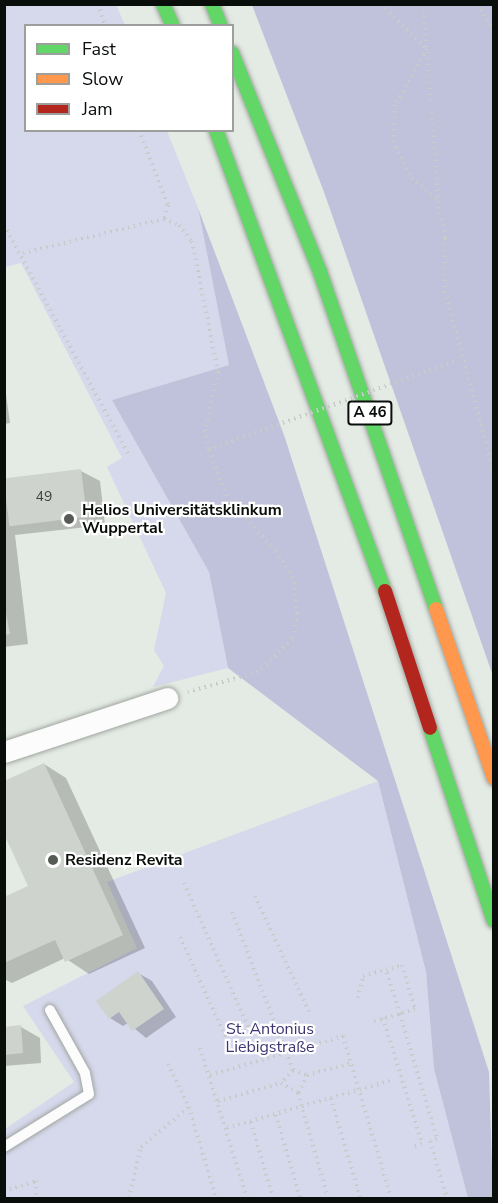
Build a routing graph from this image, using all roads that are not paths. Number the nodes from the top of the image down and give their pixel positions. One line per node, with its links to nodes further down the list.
1 (164, 4): 3 (highway)
2 (212, 4): 4 (highway)
3 (172, 24)
4 (220, 24)
5 (234, 58): 9 (highway, A 46)
6 (217, 132): 10 (highway, A 46)
7 (167, 698): 8 (street)
8 (4, 752)
9 (494, 778)
10 (494, 921)
11 (50, 1010): 12 (lane)
12 (4, 1148)

